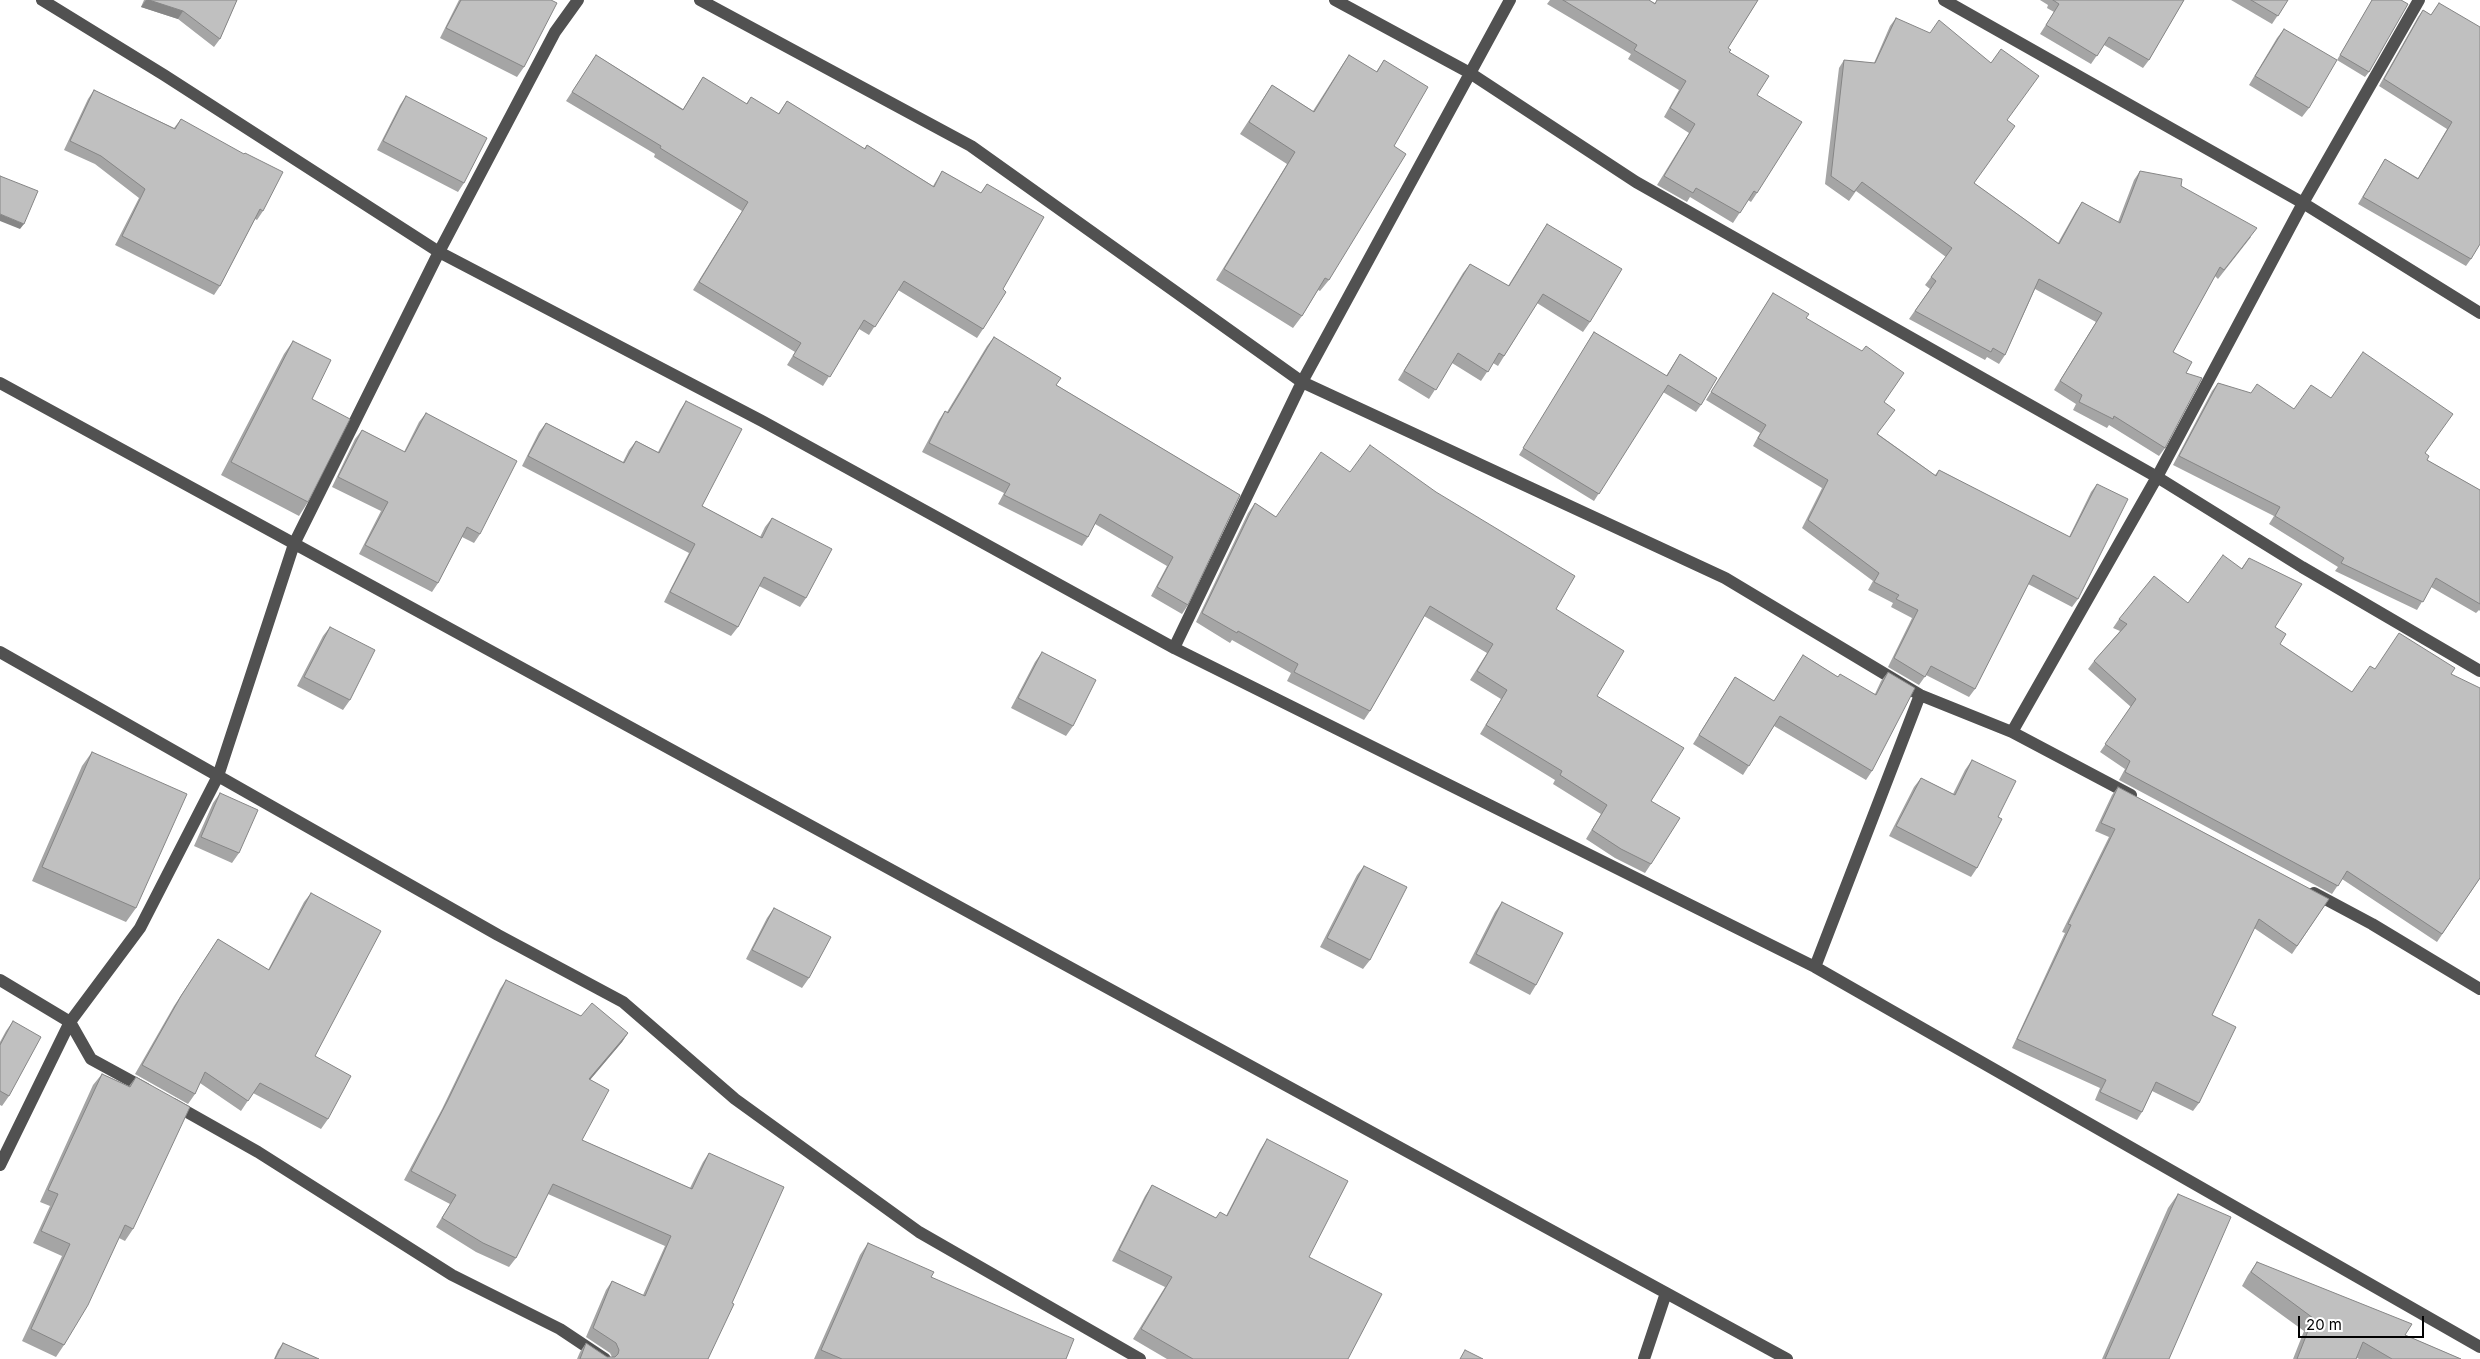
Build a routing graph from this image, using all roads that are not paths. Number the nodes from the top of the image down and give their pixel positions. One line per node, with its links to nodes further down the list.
1 (42, 0): 10 (street)
2 (578, 0): 10 (street)
3 (700, 0): 12 (street)
4 (1335, 0): 8 (street)
5 (1510, 0): 8 (street)
6 (1944, 0): 9 (street)
7 (2419, 0): 9 (street)
8 (1470, 73): 12 (street); 14 (street)
9 (2303, 203): 11 (street); 14 (street)
10 (439, 252): 15 (street); 16 (street)
11 (2480, 313)
12 (1302, 382): 16 (street); 19 (street)
13 (0, 383): 15 (street)
14 (2157, 477): 18 (street); 20 (street)
15 (294, 544): 21 (street); 29 (street)
16 (1174, 648): 24 (street)
17 (0, 652): 21 (street)
18 (2480, 671)
19 (1920, 695): 20 (street); 24 (street)
20 (2012, 732): 22 (street)
21 (218, 776): 27 (street); 32 (street)
22 (2143, 802)
23 (2301, 886): 26 (street)
24 (1815, 967): 30 (street)
25 (0, 980): 27 (street)
26 (2480, 989)
27 (70, 1022): 28 (street); 31 (street)
28 (0, 1165)
29 (1666, 1293): 33 (street); 34 (street)
30 (2480, 1347)
31 (605, 1359)
32 (1140, 1359)
33 (1644, 1359)
34 (1787, 1359)

